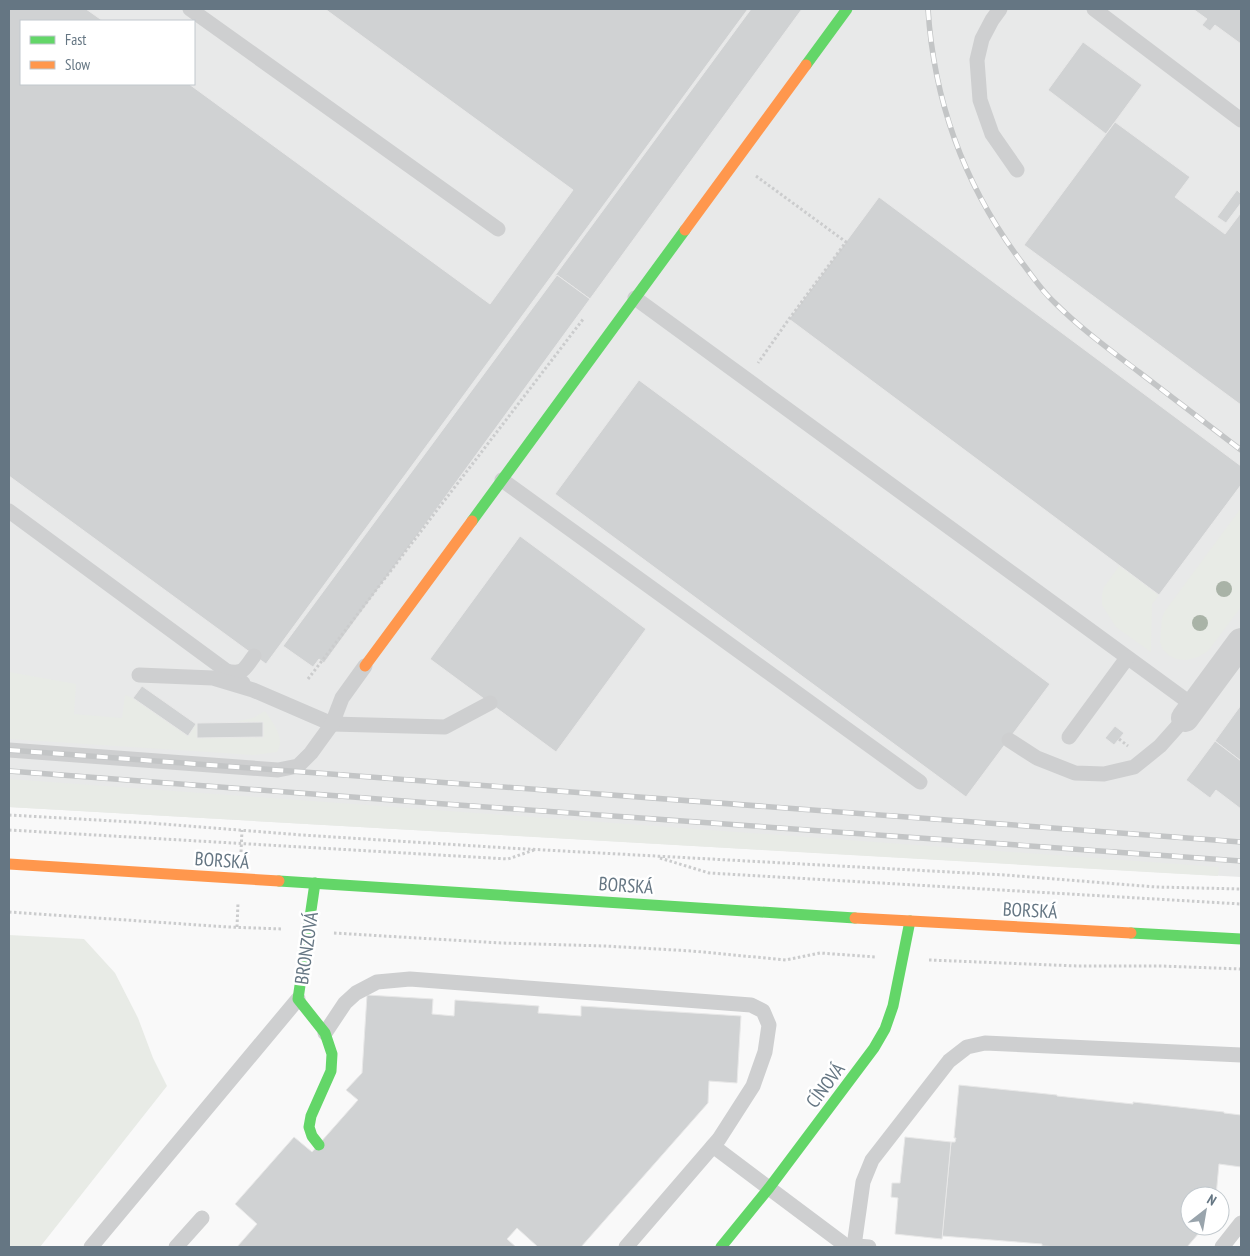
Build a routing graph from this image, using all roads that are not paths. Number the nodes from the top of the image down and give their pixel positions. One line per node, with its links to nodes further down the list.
1 (190, 9): 7 (lane)
2 (847, 9): 8 (street)
3 (1000, 9): 6 (lane)
4 (1094, 9): 5 (lane)
5 (1241, 120)
6 (1017, 170)
7 (498, 229)
8 (635, 298): 9 (street); 13 (lane)
9 (502, 480): 14 (street); 24 (lane)
10 (9, 511): 15 (lane)
11 (1241, 642): 19 (street)
12 (254, 656): 15 (lane)
13 (1127, 658): 19 (lane); 21 (lane)
14 (365, 666): 20 (lane)
15 (226, 671): 17 (lane)
16 (139, 675): 17 (lane)
17 (253, 690): 20 (lane)
18 (490, 704): 20 (lane)
19 (1189, 712): 22 (lane)
20 (332, 724): 23 (lane)
21 (1069, 737)
22 (1009, 740)
23 (9, 750)
24 (920, 782)
25 (9, 864): 26 (street, BORSKÁ)
26 (315, 884): 27 (street, BORSKÁ); 29 (street, BRONZOVÁ)
27 (910, 921): 28 (street, BORSKÁ); 34 (street, CÍNOVÁ)
28 (1241, 939)
29 (298, 999): 30 (street, BRONZOVÁ); 38 (lane)
30 (324, 1033): 32 (street, BRONZOVÁ); 33 (lane)
31 (1241, 1055): 37 (lane)
32 (319, 1145)
33 (713, 1146): 34 (lane); 40 (lane)
34 (769, 1188): 37 (lane); 41 (street, CÍNOVÁ)
35 (202, 1218): 39 (lane)
36 (1241, 1223): 42 (lane)
37 (862, 1246)
38 (91, 1247)
39 (176, 1247)
40 (626, 1247)
41 (721, 1247)
42 (1222, 1247)

